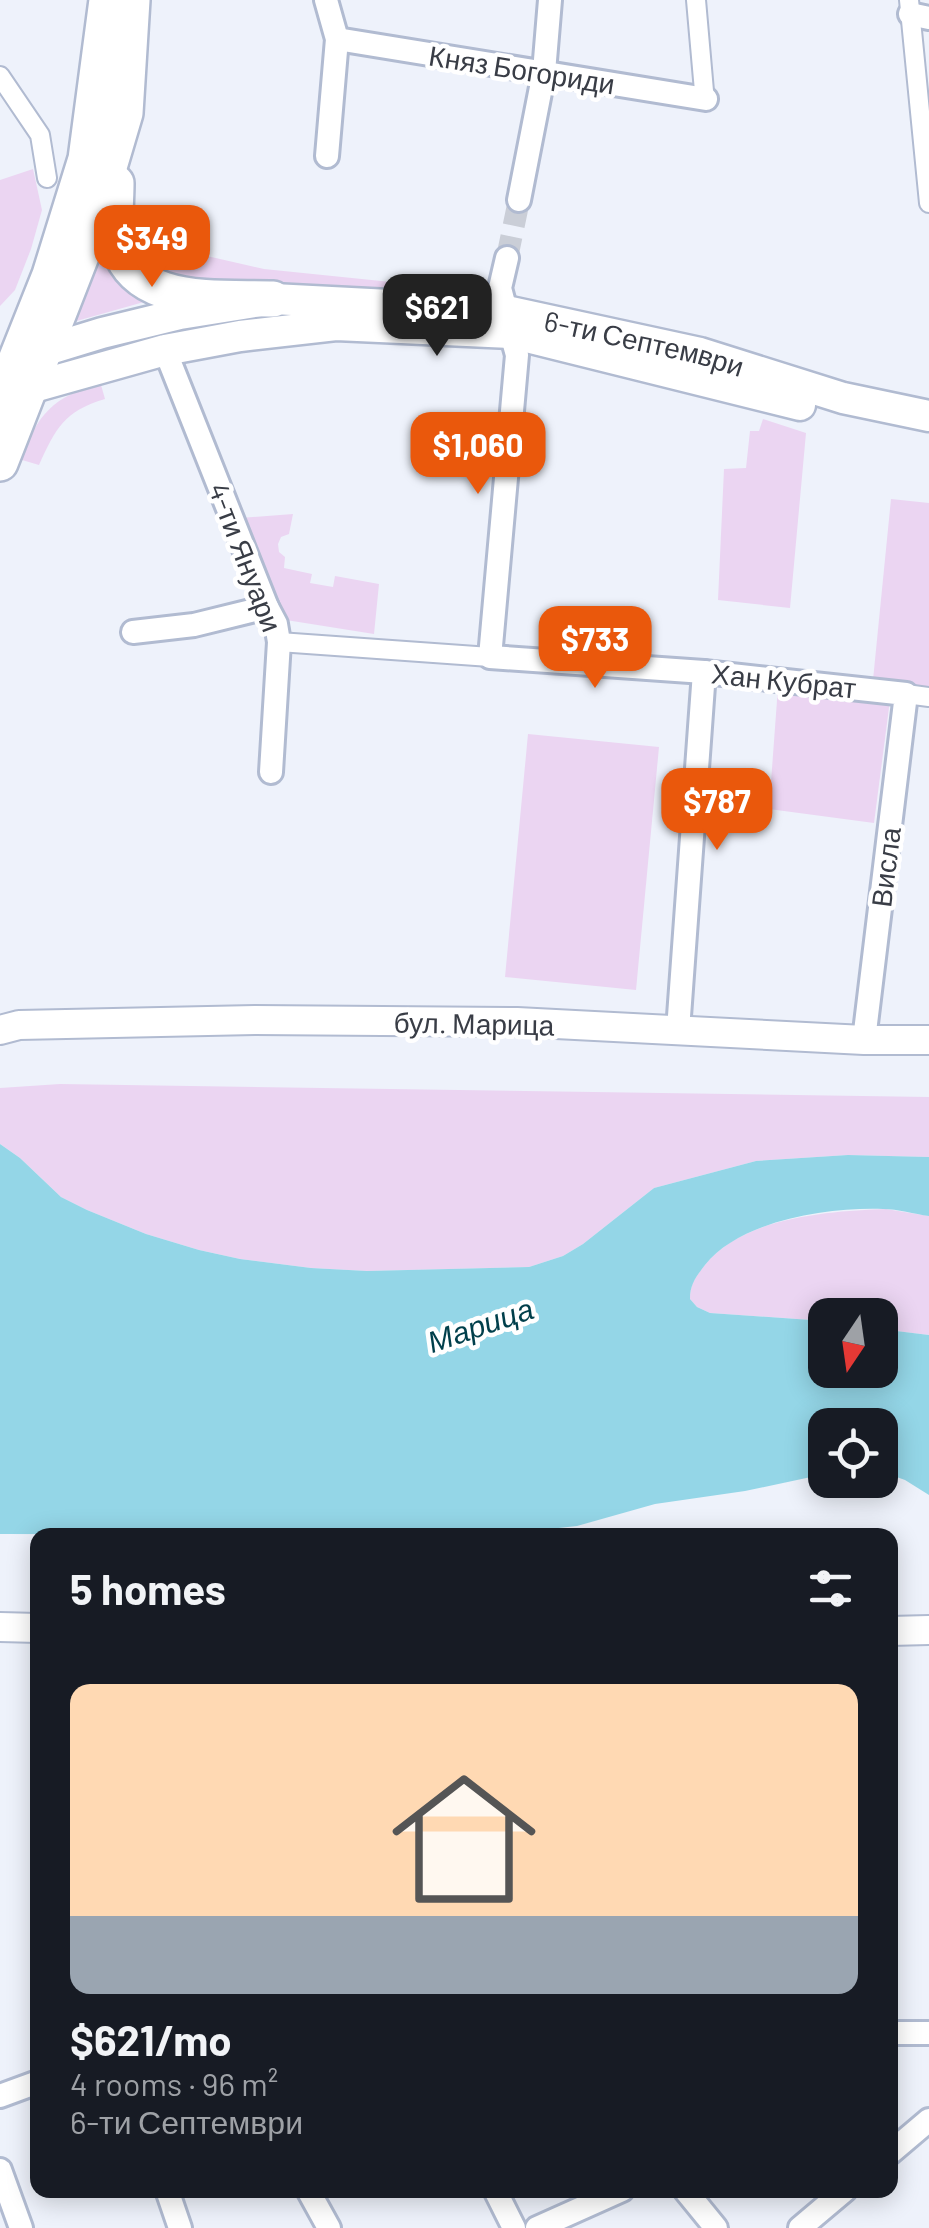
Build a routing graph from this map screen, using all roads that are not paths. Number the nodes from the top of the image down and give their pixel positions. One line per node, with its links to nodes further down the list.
1 (107, 0): 20 (main road)
2 (132, 0): 11 (main road)
3 (326, 0): 7 (street)
4 (550, 0): 8 (street)
5 (696, 0): 10 (street)
6 (916, 11): 15 (street)
7 (337, 39): 8 (street, Княз Богориди); 12 (street)
8 (544, 72): 10 (street, Княз Богориди); 14 (street)
9 (0, 76): 13 (street)
10 (706, 99)
11 (125, 113): 17 (main road); 20 (main road)
12 (327, 156)
13 (47, 178)
14 (519, 200)
15 (929, 204)
16 (507, 258): 18 (street)
17 (273, 299): 18 (main road, 6-ти Септември); 20 (main road, 6-ти Септември)
18 (509, 322): 19 (main road, 6-ти Септември); 21 (main road, 6-ти Септември); 22 (main road, 6-ти Септември); 27 (street)
19 (165, 350): 20 (main road, 6-ти Септември); 24 (street, 4-ти Януари)
20 (19, 368): 23 (main road)
21 (929, 416)
22 (929, 434)
23 (0, 463)
24 (266, 607): 25 (street); 26 (street, 4-ти Януари)
25 (133, 632)
26 (279, 642): 27 (street, Хан Кубрат); 30 (street, 4-ти Януари)
27 (490, 657): 28 (street, Хан Кубрат)
28 (704, 672): 29 (street, Хан Кубрат); 32 (street)
29 (918, 695): 33 (street, Висла)
30 (271, 772)
31 (6, 1021): 32 (street, бул. Марица)
32 (678, 1030): 33 (street, бул. Марица)
33 (864, 1040): 34 (street, бул. Марица)
34 (929, 1040)
35 (0, 1628): 36 (street)
36 (30, 1628)
37 (929, 1630): 38 (street)
38 (898, 1631)
39 (898, 2032): 40 (street)
40 (929, 2033)
41 (30, 2085): 42 (street)
42 (0, 2096)
43 (929, 2120): 44 (street)
44 (898, 2145)
45 (0, 2170): 52 (street)
46 (170, 2198): 53 (street)
47 (312, 2198): 54 (street)
48 (499, 2198): 55 (street)
49 (604, 2198): 56 (street)
50 (692, 2198): 57 (street)
51 (836, 2198): 58 (street)
52 (22, 2228)
53 (180, 2228)
54 (329, 2228)
55 (514, 2228)
56 (537, 2228)
57 (716, 2228)
58 (800, 2228)

